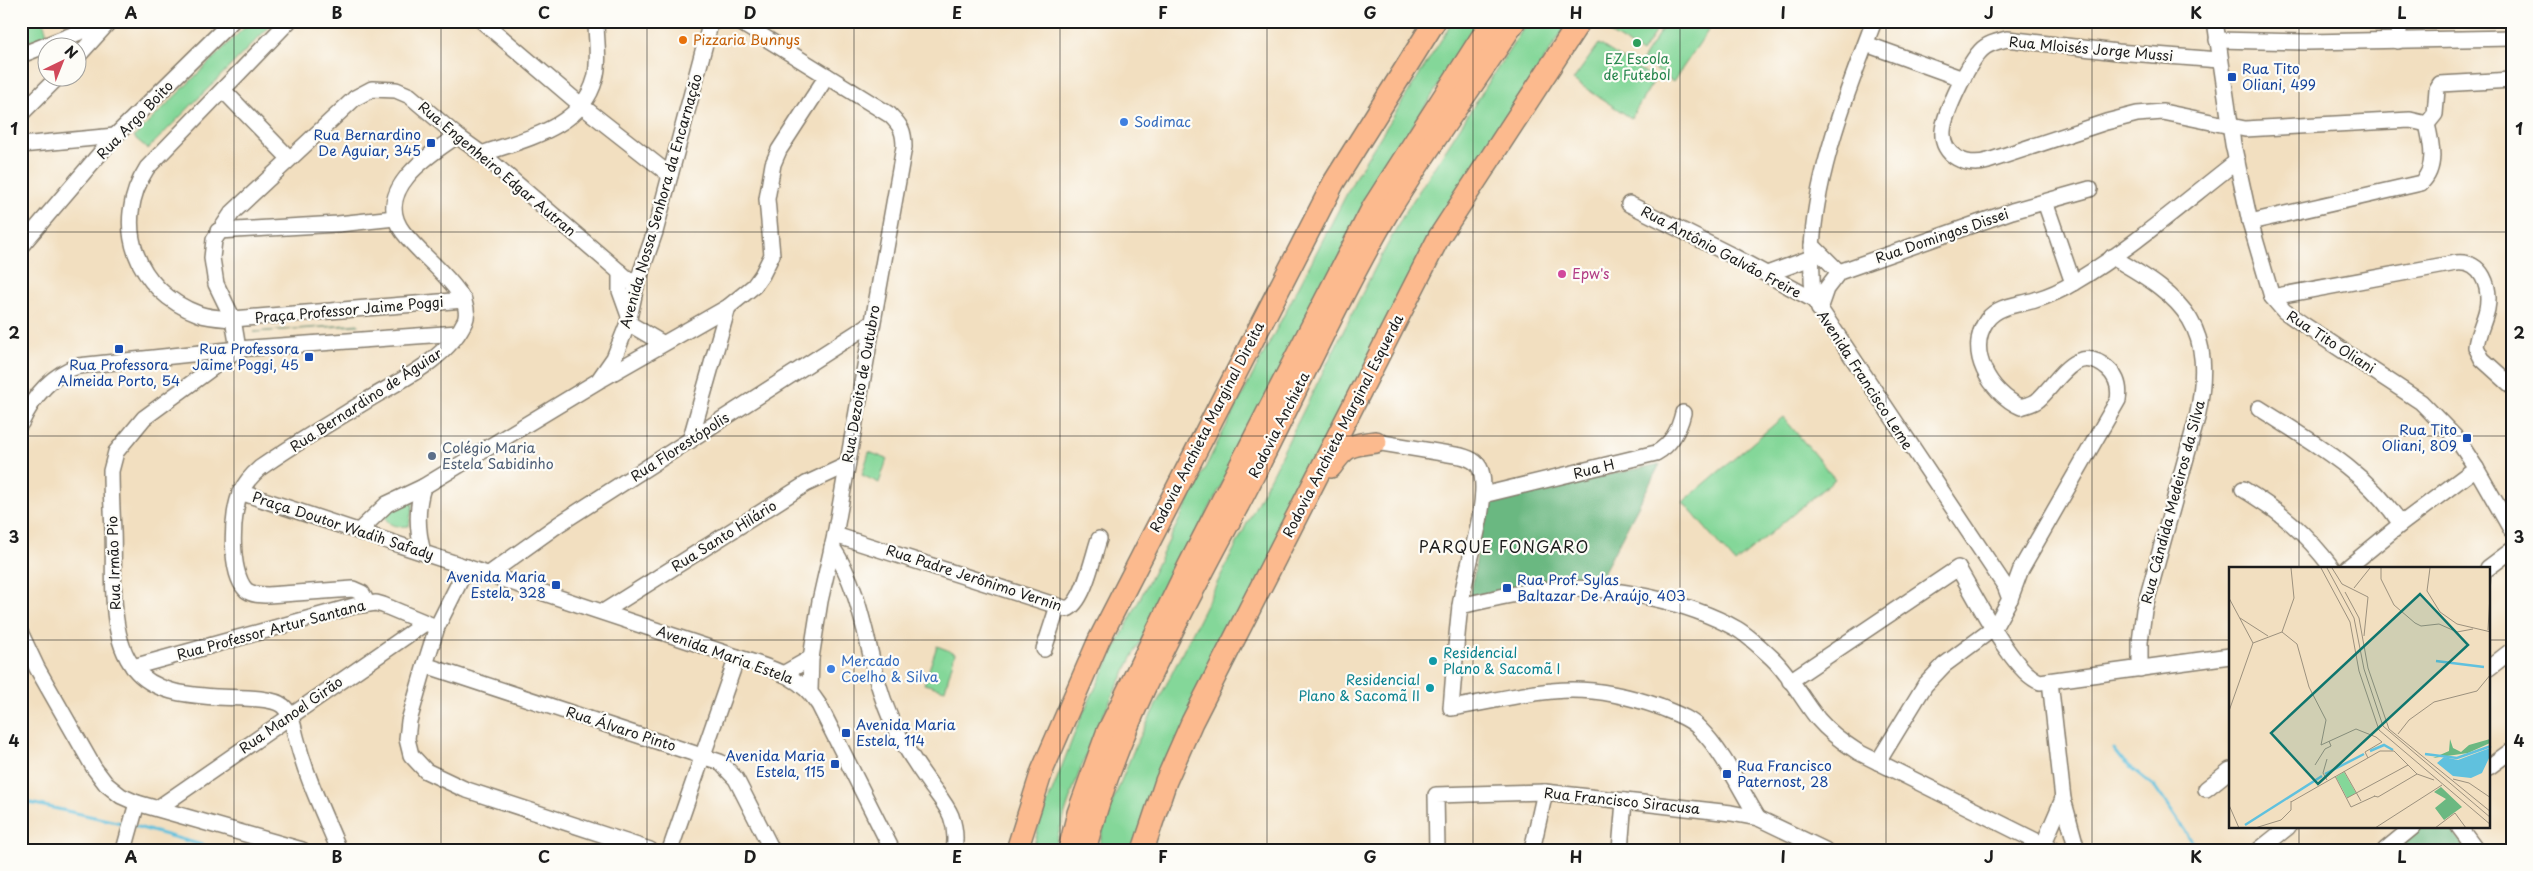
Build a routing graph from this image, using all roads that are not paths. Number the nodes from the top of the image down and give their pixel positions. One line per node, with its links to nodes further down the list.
1 (109, 21): 16 (street); 21 (street)
2 (232, 21): 34 (street, Rua Argo Boito)
3 (289, 21): 29 (street, Praça Professor Jaime Poggi)
4 (482, 21): 30 (street)
5 (596, 21): 30 (street)
6 (711, 21): 40 (street, Avenida Nossa Senhora da Encarnação)
7 (738, 21): 25 (street)
8 (1435, 21): 15 (highway, Rodovia Anchieta Marginal Direita)
9 (1492, 21): 140 (highway, Rodovia Anchieta)
10 (1515, 21): 141 (highway, Rodovia Anchieta)
11 (1580, 21): 68 (highway, Rodovia Anchieta Marginal Esquerda)
12 (1874, 21): 20 (street, Avenida Francisco Leme)
13 (2214, 21): 18 (street, Rua Tito Oliani)
14 (2400, 21): 19 (street)
15 (1423, 31): 139 (highway, Rodovia Anchieta Marginal Direita)
16 (68, 38)
17 (2512, 38): 19 (street)
18 (2217, 40): 19 (street); 24 (street, Rua Tito Oliani)
19 (2398, 41)
20 (1866, 44): 26 (street); 48 (street, Avenida Francisco Leme)
21 (88, 45)
22 (38, 49): 23 (street)
23 (21, 54)
24 (2220, 60): 26 (street, Rua Mloisés Jorge Mussi); 33 (street, Rua Tito Oliani)
25 (827, 76): 59 (street); 62 (street, Rua Dezoito de Outubro)
26 (1963, 79): 33 (street, Rua Mloisés Jorge Mussi)
27 (2512, 80): 32 (street)
28 (47, 88): 31 (street)
29 (223, 90): 38 (street); 60 (street, Praça Professor Jaime Poggi)
30 (582, 106): 37 (street); 40 (street)
31 (21, 114)
32 (2427, 124): 33 (street, Rua Mloisés Jorge Mussi); 45 (street)
33 (2230, 127): 39 (street, Rua Tito Oliani)
34 (115, 136): 36 (street); 47 (street, Rua Argo Boito)
35 (457, 136): 37 (street, Rua Engenheiro Edgar Autran); 38 (street, Rua Engenheiro Edgar Autran); 44 (street)
36 (21, 144)
37 (482, 154): 51 (street, Rua Engenheiro Edgar Autran)
38 (289, 158): 46 (street, Rua Engenheiro Edgar Autran)
39 (2237, 161): 45 (street, Rua Tito Oliani); 49 (street)
40 (670, 175): 50 (street, Avenida Nossa Senhora da Encarnação)
41 (2090, 189): 42 (street, Rua Domingos Dissei)
42 (2045, 202): 52 (street, Rua Domingos Dissei); 54 (street)
43 (1629, 204): 53 (street, Rua Antônio Galvão Freire)
44 (395, 218): 46 (street); 57 (street)
45 (2250, 222): 56 (street, Rua Tito Oliani)
46 (218, 231): 60 (street, Rua Engenheiro Edgar Autran)
47 (21, 246)
48 (1811, 251): 52 (street); 53 (street); 58 (street, Avenida Francisco Leme)
49 (2112, 257): 54 (street); 109 (street, Rua Cândida Medeiros da Silva)
50 (646, 258): 51 (street); 55 (street, Avenida Nossa Senhora da Encarnação)
51 (619, 271): 55 (street, Rua Engenheiro Edgar Autran); 61 (street)
52 (1839, 272): 58 (street)
53 (1767, 274): 58 (street, Rua Antônio Galvão Freire)
54 (2073, 283): 93 (street)
55 (636, 286): 61 (street, Avenida Nossa Senhora da Encarnação)
56 (2272, 298): 67 (street); 75 (street, Rua Tito Oliani)
57 (464, 300): 60 (street, Praça Professor Jaime Poggi); 63 (street, Rua Bernardino de Águiar)
58 (1816, 305): 93 (street, Avenida Francisco Leme)
59 (728, 307): 64 (street); 72 (street)
60 (233, 320): 65 (street, Rua Engenheiro Edgar Autran)
61 (629, 320): 64 (street); 66 (street, Avenida Nossa Senhora da Encarnação)
62 (872, 323): 72 (street, Rua Florestópolis); 74 (street, Rua Dezoito de Outubro)
63 (458, 333): 65 (street); 78 (street, Rua Bernardino de Águiar)
64 (662, 343): 66 (street)
65 (238, 350): 71 (street); 107 (street, Rua Irmão Pio)
66 (598, 381): 76 (street, Avenida Nossa Senhora da Encarnação)
67 (2512, 386)
68 (1360, 390): 73 (highway); 80 (highway, Rodovia Anchieta Marginal Esquerda)
69 (2259, 408): 81 (street)
70 (1682, 413): 79 (street, Rua H)
71 (21, 423)
72 (690, 441): 92 (street, Rua Florestópolis)
73 (1376, 442): 79 (street); 80 (highway)
74 (847, 465): 85 (street, Rua Dezoito de Outubro); 97 (street, Rua Santo Hilário)
75 (2476, 468): 81 (street); 83 (street, Rua Tito Oliani)
76 (424, 487): 82 (street, Avenida Nossa Senhora da Encarnação); 87 (street)
77 (2243, 489): 89 (street)
78 (240, 492): 82 (street, Praça Doutor Wadih Safady); 94 (street, Praça Doutor Wadih Safady)
79 (1483, 495): 96 (street)
80 (1301, 510): 142 (highway, Rodovia Anchieta Marginal Esquerda)
81 (2401, 524): 90 (street)
82 (360, 530): 87 (street, Praça Doutor Wadih Safady)
83 (2512, 531)
84 (1098, 539): 95 (street, Rua Padre Jerônimo Vernin)
85 (834, 541): 95 (street, Rua Padre Jerônimo Vernin); 105 (street, Rua Dezoito de Outubro); 138 (street)
86 (2512, 550): 91 (street)
87 (422, 552): 88 (street, Praça Doutor Wadih Safady)
88 (467, 567): 92 (street, Avenida Maria Estela); 98 (street)
89 (2331, 567)
90 (2349, 567)
91 (2489, 567)
92 (489, 574): 97 (street, Avenida Maria Estela)
93 (2010, 599): 99 (street)
94 (368, 604): 98 (street, Rua Professor Artur Santana); 107 (street, Rua Professor Artur Santana)
95 (1058, 606): 101 (street)
96 (1460, 606): 111 (street); 126 (street)
97 (603, 612): 104 (street, Avenida Maria Estela)
98 (431, 625): 106 (street); 114 (street, Rua Manoel Girão)
99 (1994, 628): 111 (street); 112 (street); 117 (street)
100 (21, 634): 125 (street)
101 (1044, 649)
102 (2512, 650): 108 (street)
103 (2229, 656): 109 (street)
104 (737, 657): 110 (street, Avenida Maria Estela); 116 (street)
105 (811, 658): 110 (street); 113 (street, Rua Dezoito de Outubro)
106 (425, 665): 116 (street, Rua Álvaro Pinto); 134 (street)
107 (133, 667): 114 (street, Rua Irmão Pio)
108 (2490, 667)
109 (2140, 669): 112 (street)
110 (783, 674): 113 (street, Avenida Maria Estela)
111 (1790, 681): 117 (street)
112 (2050, 681): 122 (street)
113 (810, 690): 137 (street, Avenida Maria Estela)
114 (290, 715): 124 (street, Rua Manoel Girão); 133 (street)
115 (2512, 750): 118 (street)
116 (703, 756): 135 (street); 136 (street, Rua Álvaro Pinto)
117 (1878, 762): 131 (street)
118 (2490, 767)
119 (2229, 771): 120 (street)
120 (2206, 789)
121 (1545, 792): 123 (street, Rua Francisco Siracusa); 143 (street, Rua Francisco Siracusa); 144 (street)
122 (2063, 799): 131 (street); 147 (street)
123 (1624, 801): 126 (street, Rua Francisco Siracusa); 145 (street)
124 (158, 808): 125 (street); 132 (street)
125 (135, 810): 130 (street)
126 (1758, 818): 146 (street, Rua Francisco Siracusa)
127 (2287, 828): 148 (street)
128 (2412, 828): 149 (street)
129 (2460, 828): 150 (street)
130 (126, 846)
131 (2046, 848)
132 (302, 850)
133 (339, 850)
134 (650, 850)
135 (670, 850)
136 (772, 850)
137 (892, 850)
138 (954, 850)
139 (1017, 850)
140 (1069, 850)
141 (1085, 850)
142 (1143, 850)
143 (1437, 850)
144 (1532, 850)
145 (1620, 850)
146 (1825, 850)
147 (2077, 850)
148 (2259, 850)
149 (2385, 850)
150 (2476, 850)

